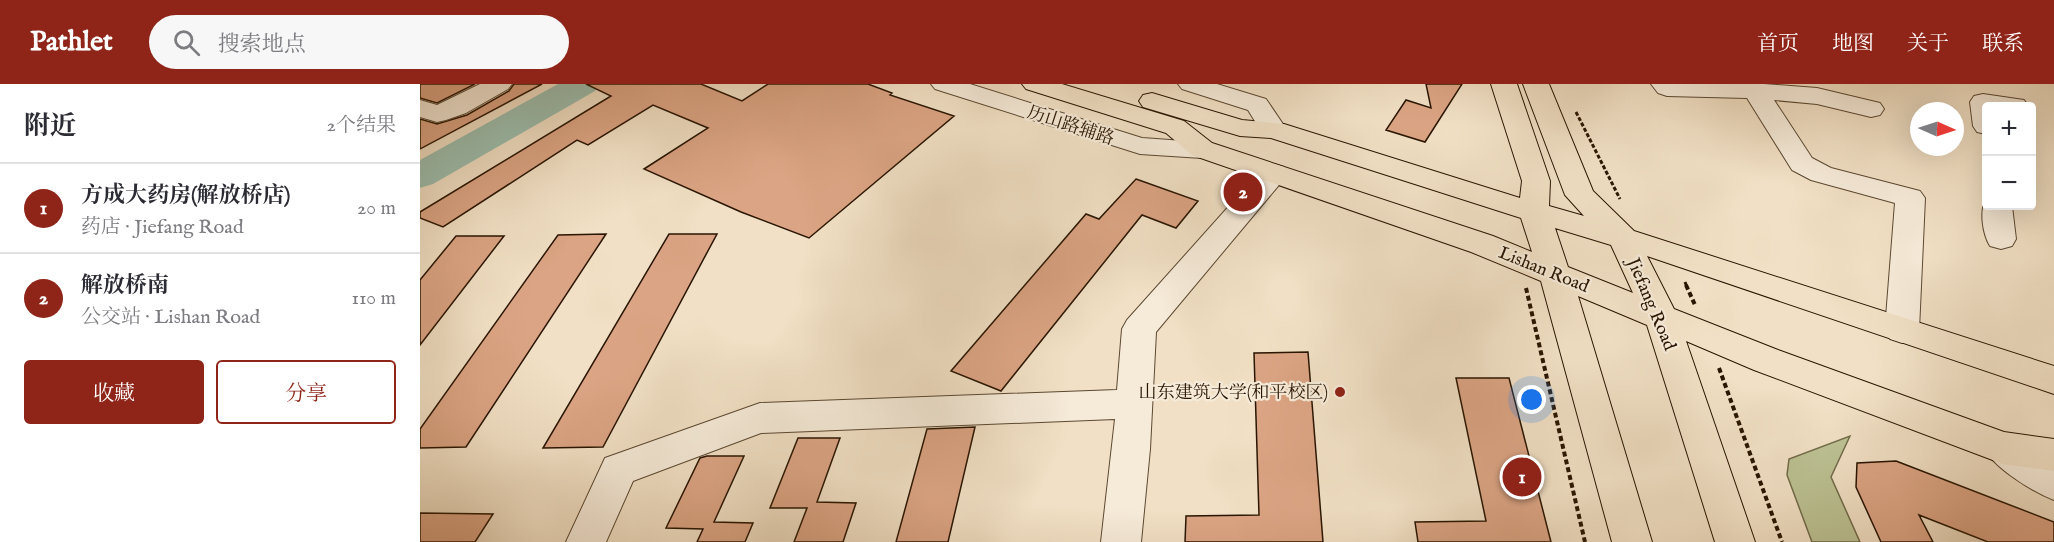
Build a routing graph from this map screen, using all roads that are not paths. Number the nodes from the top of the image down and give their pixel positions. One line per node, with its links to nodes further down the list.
1 (499, 84): 12 (street)
2 (944, 84): 15 (street, 历山路辅路)
3 (1035, 84): 15 (main road, Lishan Road)
4 (1099, 84): 14 (main road)
5 (1191, 84): 14 (street)
6 (1504, 84): 18 (main road)
7 (1536, 84): 19 (main road, Jiefang Road)
8 (1664, 84): 10 (street)
9 (2008, 84): 11 (street)
10 (1755, 91): 13 (street); 23 (street)
11 (2015, 102)
12 (420, 108)
13 (1871, 109)
14 (1274, 130): 18 (main road)
15 (1202, 149): 16 (main road, Lishan Road)
16 (1274, 173): 21 (main road, Lishan Road); 25 (street)
17 (1997, 210): 20 (street)
18 (1534, 212): 19 (main road); 21 (main road)
19 (1623, 238): 22 (main road, Jiefang Road); 23 (main road)
20 (2001, 239)
21 (1555, 274): 22 (main road, Lishan Road); 31 (main road)
22 (1661, 316): 26 (main road, Lishan Road); 32 (main road, Jiefang Road)
23 (1902, 330): 24 (main road)
24 (2054, 380)
25 (1134, 404): 29 (street); 30 (street)
26 (2003, 448): 27 (main road, Lishan Road); 28 (street)
27 (2054, 455)
28 (2054, 483)
29 (585, 542)
30 (1121, 542)
31 (1632, 542)
32 (1735, 542)

